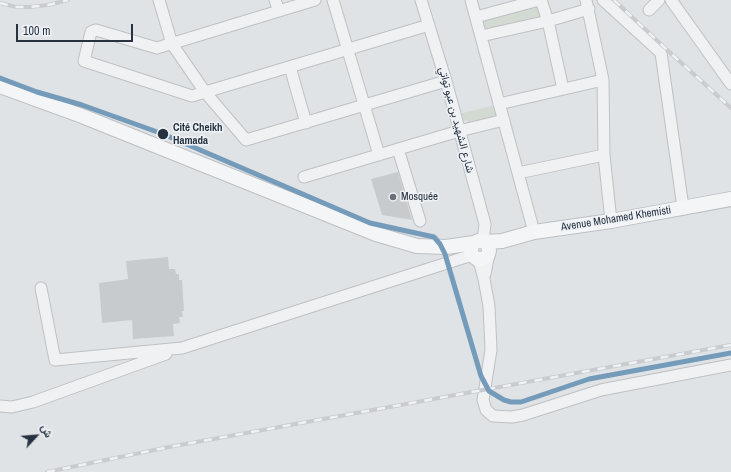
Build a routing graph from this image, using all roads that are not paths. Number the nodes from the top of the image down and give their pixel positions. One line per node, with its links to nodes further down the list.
1 (159, 0): 19 (street)
2 (275, 0): 14 (street)
3 (316, 0): 14 (street)
4 (333, 0): 20 (street)
5 (421, 0): 17 (street, شارع الشهيد بن عبو تواتي)
6 (471, 0): 15 (street)
7 (540, 0): 11 (street); 16 (street)
8 (603, 0): 39 (street)
9 (659, 0): 13 (street)
10 (671, 0): 24 (street)
11 (515, 3): 15 (street)
12 (588, 4): 16 (street); 22 (street)
13 (649, 10)
14 (278, 11): 19 (street)
15 (476, 17): 18 (street)
16 (548, 21): 18 (street); 26 (street)
17 (429, 25): 20 (street); 23 (street, شارع الشهيد بن عبو تواتي)
18 (481, 36): 28 (street)
19 (172, 44): 27 (street); 27 (street)
20 (347, 50): 21 (street); 29 (street)
21 (290, 67): 27 (street); 31 (street)
22 (603, 80): 26 (street); 35 (street)
23 (446, 82): 29 (street); 32 (street, شارع الشهيد بن عبو تواتي)
24 (731, 84)
25 (0, 86): 43 (main road)
26 (563, 89): 28 (street)
27 (205, 92): 31 (street)
28 (499, 104): 30 (street)
29 (363, 106): 31 (street); 34 (street)
30 (504, 120): 32 (street); 36 (street)
31 (306, 123)
32 (459, 131): 33 (street); 43 (street, شارع الشهيد بن عبو تواتي)
33 (398, 149): 34 (street); 40 (street)
34 (379, 155): 37 (street)
35 (604, 156): 36 (street); 41 (street)
36 (518, 174): 42 (street)
37 (304, 177)
38 (731, 199): 39 (main road, Avenue Mohamed Khemisti)
39 (683, 207): 41 (main road, Avenue Mohamed Khemisti)
40 (420, 221)
41 (611, 221): 42 (main road, Avenue Mohamed Khemisti)
42 (534, 232): 43 (main road, Avenue Mohamed Khemisti)
43 (478, 249): 45 (street); 46 (street)
44 (41, 288): 45 (street)
45 (182, 348): 47 (street)
46 (731, 365)
47 (0, 406)

